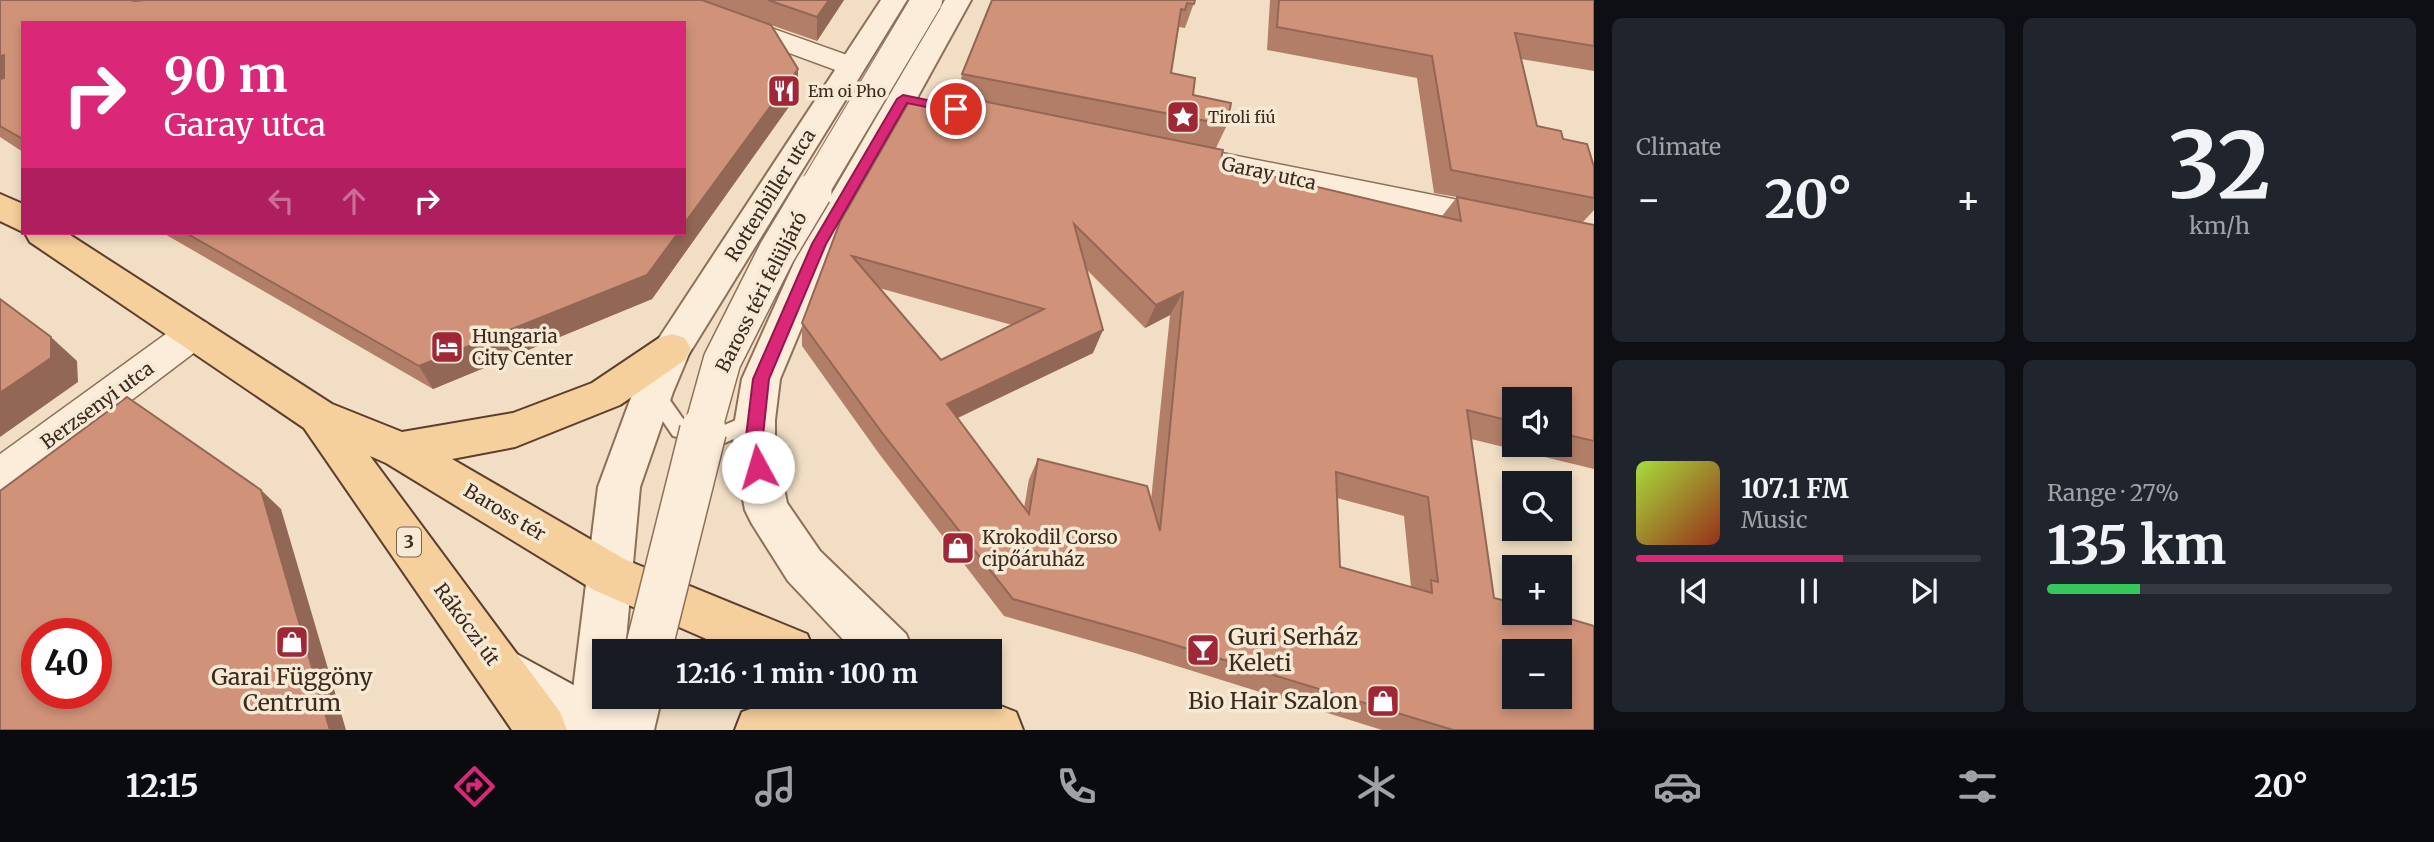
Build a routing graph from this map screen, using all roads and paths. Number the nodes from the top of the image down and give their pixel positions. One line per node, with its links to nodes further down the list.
1 (668, 0): 5 (street)
2 (894, 0): 5 (street, Rottenbiller utca)
3 (927, 0): 19 (street, Baross téri felüljáró, bridge)
4 (958, 0): 15 (street)
5 (852, 66): 12 (street, Rottenbiller utca)
6 (1150, 149): 10 (street, Garay utca)
7 (0, 205): 8 (main road)
8 (21, 219)
9 (45, 235): 11 (main road, Rákóczi út / 3)
10 (1594, 239)
11 (194, 333): 14 (main road, Rákóczi út / 3); 17 (street, Berzsenyi utca)
12 (672, 349): 13 (street, Rottenbiller utca); 16 (main road)
13 (653, 392): 15 (lane); 18 (street, Rottenbiller utca)
14 (318, 416): 16 (main road, Rákóczi út / 3); 22 (main road, Rákóczi út / 3)
15 (755, 420): 21 (street)
16 (401, 450): 18 (main road, Baross tér / 3)
17 (0, 477)
18 (610, 575): 20 (main road, Baross tér / 3); 26 (street)
19 (651, 639)
20 (762, 639)
21 (876, 639)
22 (499, 668): 26 (street); 27 (main road, Rákóczi út / 3)
23 (624, 709): 26 (street)
24 (947, 709): 25 (main road)
25 (966, 715): 28 (main road)
26 (605, 728)
27 (542, 730)
28 (760, 730)

